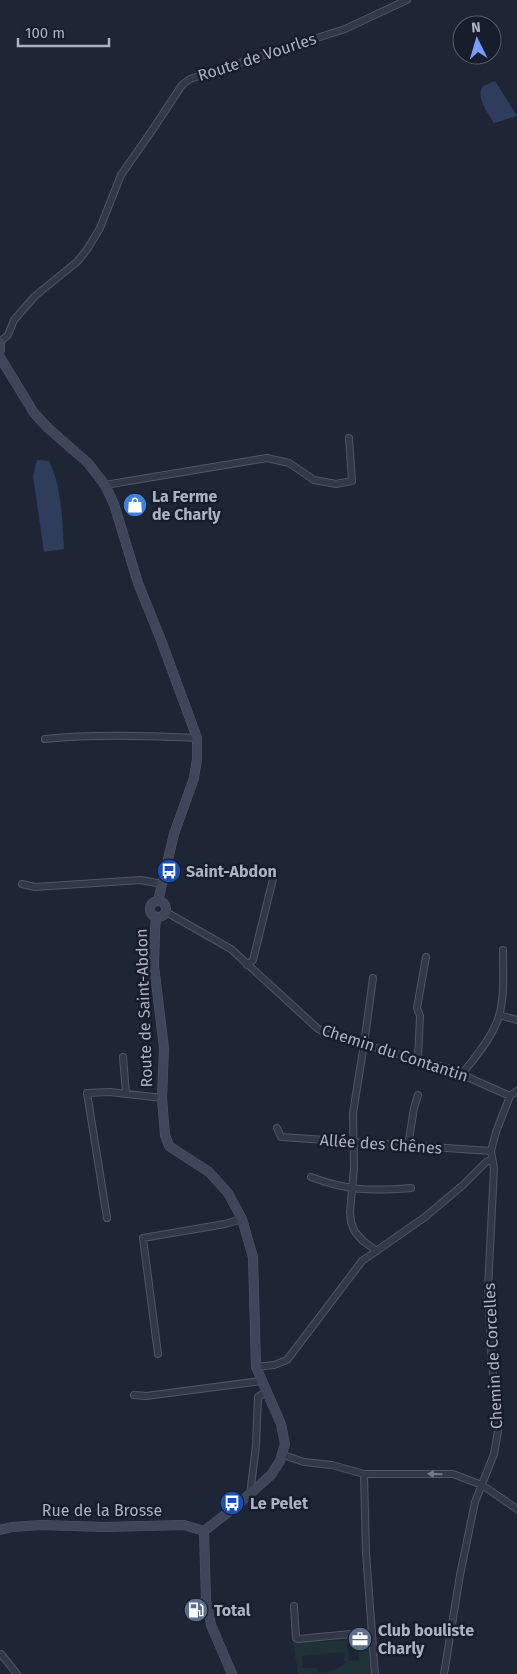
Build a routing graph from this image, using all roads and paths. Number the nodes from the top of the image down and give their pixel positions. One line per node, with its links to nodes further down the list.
1 (407, 0): 2 (street, Route de Vourles)
2 (0, 343): 3 (main road)
3 (0, 350)
4 (0, 357): 6 (main road)
5 (349, 438): 6 (street)
6 (105, 485): 7 (main road)
7 (197, 738): 8 (street); 11 (main road)
8 (45, 739)
9 (273, 879): 17 (street)
10 (22, 884): 11 (street)
11 (162, 884): 12 (main road)
12 (158, 901): 13 (main road); 14 (main road)
13 (166, 912): 14 (main road); 17 (street, Chemin du Contantin)
14 (156, 917): 29 (main road, Route de Saint-Abdon)
15 (503, 950): 19 (street)
16 (426, 957): 23 (street)
17 (248, 965): 21 (street, Chemin du Contantin)
18 (372, 978): 21 (street)
19 (499, 1015): 20 (street); 24 (street)
20 (517, 1020)
21 (364, 1044): 23 (street, Chemin du Contantin); 31 (street)
22 (123, 1057): 26 (street)
23 (418, 1060): 24 (street, Chemin du Contantin)
24 (462, 1074): 28 (street, Chemin du Contantin)
25 (517, 1091): 28 (street)
26 (126, 1094): 29 (street); 38 (street)
27 (418, 1095): 32 (street)
28 (510, 1096): 33 (street)
29 (162, 1098): 39 (main road, Route de Saint-Abdon)
30 (277, 1128): 31 (street, Allée des Chênes)
31 (353, 1142): 32 (street, Allée des Chênes); 37 (street)
32 (408, 1146): 33 (street, Allée des Chênes)
33 (491, 1151): 34 (street, Chemin de Corcelles)
34 (492, 1159): 40 (street); 48 (street, Chemin de Corcelles)
35 (311, 1177): 37 (street)
36 (411, 1188): 37 (street)
37 (353, 1189): 40 (street)
38 (107, 1218)
39 (242, 1219): 41 (street); 42 (main road, Route de Saint-Abdon)
40 (377, 1251): 42 (street)
41 (158, 1354)
42 (256, 1367): 43 (main road, Route de Saint-Abdon)
43 (261, 1381): 44 (main road, Route de Saint-Abdon); 45 (street)
44 (266, 1392): 46 (main road, Route de Saint-Abdon); 49 (street)
45 (134, 1395)
46 (283, 1456): 47 (street); 49 (main road)
47 (364, 1474): 48 (street, one-way to 47); 54 (street)
48 (482, 1485): 50 (street); 59 (street, Chemin de Corcelles)
49 (250, 1494): 52 (main road)
50 (517, 1509)
51 (0, 1530): 52 (main road, Rue de la Brosse)
52 (204, 1531): 57 (main road)
53 (294, 1606): 54 (street)
54 (372, 1632): 58 (street)
55 (1, 1654): 56 (street)
56 (18, 1674)
57 (232, 1674)
58 (375, 1674)
59 (444, 1674)

